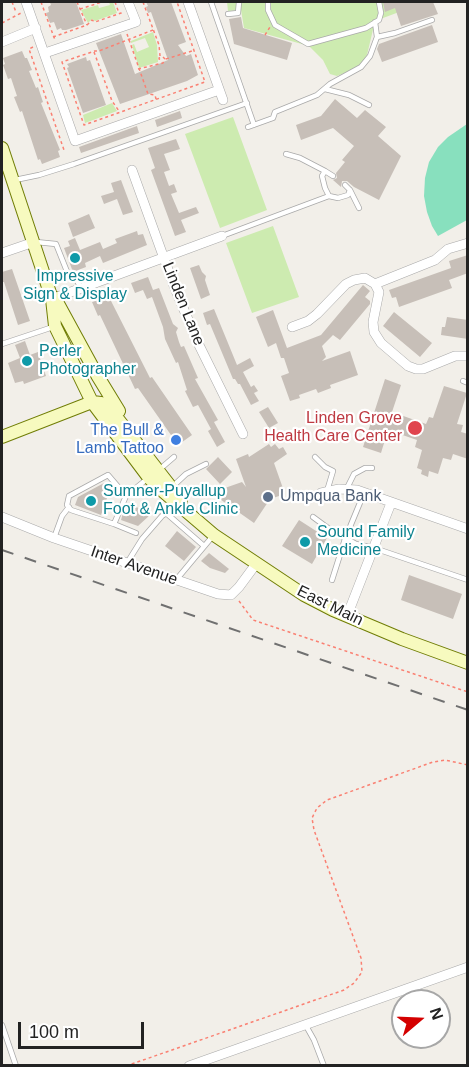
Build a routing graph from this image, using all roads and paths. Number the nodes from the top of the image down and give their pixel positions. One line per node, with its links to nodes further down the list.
1 (12, 2): 18 (path)
2 (41, 2): 14 (path)
3 (77, 2): 17 (path)
4 (102, 2): 17 (path)
5 (115, 2): 19 (path)
6 (128, 2): 38 (street)
7 (143, 2): 27 (path)
8 (177, 2): 36 (path)
9 (188, 2): 46 (street)
10 (211, 2): 49 (lane)
11 (240, 2): 20 (lane)
12 (268, 2): 23 (lane)
13 (379, 2): 23 (lane)
14 (42, 6): 16 (path); 30 (path)
15 (26, 7): 18 (path); 26 (street)
16 (36, 8)
17 (79, 9): 25 (path)
18 (16, 14): 24 (path)
19 (119, 14): 21 (path); 25 (path)
20 (228, 14)
21 (123, 20)
22 (432, 20): 29 (lane)
23 (375, 22): 29 (lane)
24 (2, 23)
25 (87, 25): 30 (path)
26 (36, 28): 33 (street); 38 (street)
27 (153, 30): 31 (path); 40 (path)
28 (127, 33): 31 (path)
29 (377, 37): 45 (lane)
30 (54, 38): 32 (path); 34 (path)
31 (129, 39): 37 (path); 44 (path)
32 (48, 40)
33 (2, 42)
34 (56, 44)
35 (37, 46): 57 (path)
36 (194, 50): 41 (path); 47 (path)
37 (94, 51): 42 (path); 51 (path)
38 (45, 53): 46 (street)
39 (60, 54): 42 (path)
40 (160, 56): 41 (path); 43 (path)
41 (165, 59): 43 (path)
42 (63, 62): 52 (path)
43 (160, 62): 44 (path)
44 (138, 69): 47 (path)
45 (325, 89): 50 (lane); 53 (lane)
46 (219, 90): 48 (street)
47 (156, 99): 51 (path)
48 (223, 100)
49 (247, 103): 53 (lane); 62 (lane)
50 (369, 105)
51 (119, 112): 52 (path)
52 (83, 123): 54 (path)
53 (254, 124): 55 (lane)
54 (76, 125)
55 (248, 127)
56 (2, 148): 62 (main road, East Main)
57 (64, 150)
58 (286, 154): 60 (lane)
59 (132, 170): 71 (street, Linden Lane)
60 (325, 171): 61 (lane); 65 (lane)
61 (333, 176)
62 (13, 180): 68 (main road, East Main)
63 (345, 186): 64 (lane)
64 (350, 190): 65 (lane); 66 (lane)
65 (329, 196): 67 (lane)
66 (359, 208)
67 (222, 236): 71 (street)
68 (34, 242): 70 (street); 73 (lane); 74 (main road, East Main)
69 (468, 243): 72 (street)
70 (2, 253)
71 (164, 257): 73 (street); 81 (street, Linden Lane)
72 (375, 284): 76 (street); 79 (street)
73 (81, 288): 74 (street)
74 (53, 298): 75 (main road, East Main); 77 (main road, East Main)
75 (56, 326): 78 (lane); 80 (main road, East Main)
76 (292, 327)
77 (74, 331): 80 (main road, East Main); 87 (main road, East Main)
78 (2, 344)
79 (468, 356)
80 (92, 402): 82 (main road); 87 (main road, East Main)
81 (243, 434)
82 (2, 437)
83 (174, 457): 87 (lane)
84 (315, 457): 90 (lane)
85 (206, 464): 88 (lane)
86 (372, 468): 89 (lane)
87 (153, 471): 88 (main road, East Main); 92 (lane); 95 (main road, East Main)
88 (171, 488): 102 (main road, East Main)
89 (347, 488): 90 (street); 91 (street)
90 (324, 492): 93 (lane)
91 (364, 493): 94 (street); 105 (lane)
92 (126, 496): 96 (lane); 100 (lane)
93 (298, 499)
94 (391, 503): 101 (street); 107 (street)
95 (178, 505): 97 (lane); 102 (main road, East Main)
96 (69, 507): 100 (lane); 104 (lane)
97 (166, 513): 106 (lane); 108 (lane)
98 (2, 517): 104 (street, Inter Avenue)
99 (312, 518): 105 (lane)
100 (114, 524): 103 (lane)
101 (468, 529)
102 (209, 531): 106 (lane); 109 (main road, East Main)
103 (136, 533)
104 (54, 538): 108 (street, Inter Avenue)
105 (345, 538): 107 (lane); 111 (lane)
106 (204, 546): 110 (lane)
107 (374, 548): 112 (lane); 114 (street)
108 (127, 563): 110 (street, Inter Avenue)
109 (256, 564): 113 (street); 114 (main road, East Main)
110 (176, 580): 113 (street, Inter Avenue)
111 (332, 580)
112 (468, 580)
113 (232, 593): 116 (path)
114 (347, 616): 115 (main road, East Main)
115 (468, 663)
116 (468, 692)
117 (468, 765): 123 (path)
118 (468, 967): 119 (street)
119 (305, 1024): 121 (street); 125 (lane)
120 (2, 1025): 122 (lane)
121 (210, 1062): 124 (street)
122 (16, 1065)
123 (126, 1065)
124 (189, 1065)
125 (324, 1065)

